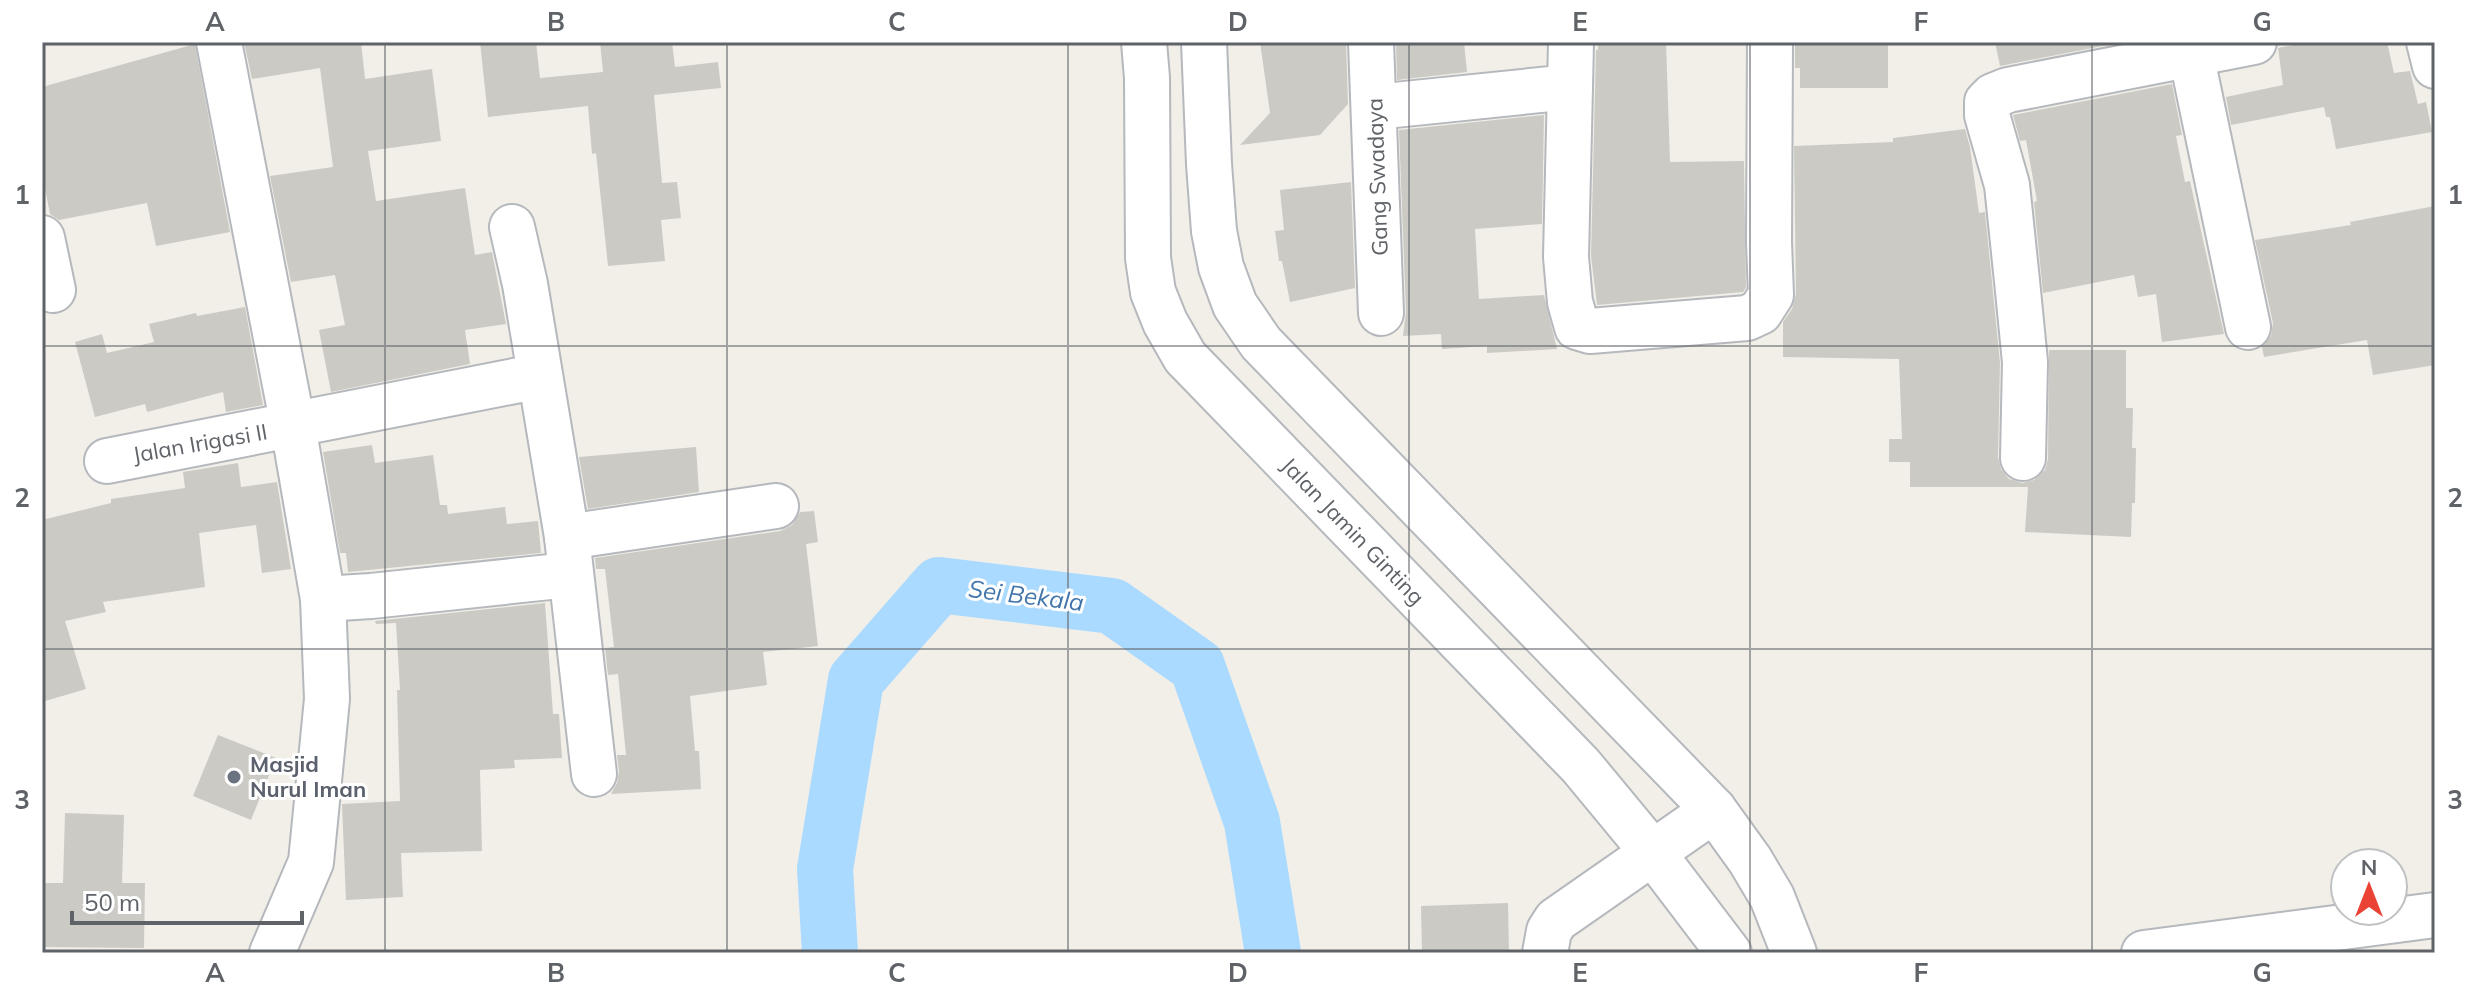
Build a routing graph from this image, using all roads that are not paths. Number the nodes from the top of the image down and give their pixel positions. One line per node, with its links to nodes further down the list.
1 (219, 42): 19 (street)
2 (1144, 42): 27 (street, Jalan Jamin Ginting)
3 (1204, 42): 26 (street)
4 (1371, 42): 12 (street, Gang Swadaya)
5 (1571, 42): 11 (street)
6 (1770, 42): 11 (street)
7 (2254, 42): 9 (street)
8 (2429, 42): 10 (street)
9 (2191, 54): 17 (street); 20 (street)
10 (2435, 66)
11 (1570, 87): 12 (street)
12 (1375, 107): 16 (street, Gang Swadaya)
13 (512, 227): 18 (street)
14 (42, 238): 15 (street)
15 (53, 290)
16 (1381, 313)
17 (2248, 327)
18 (540, 376): 19 (street, Jalan Irigasi II); 23 (street)
19 (293, 426): 21 (street, Jalan Irigasi II); 24 (street)
20 (2023, 458)
21 (107, 461)
22 (776, 506): 23 (street)
23 (568, 556): 24 (street); 25 (street)
24 (323, 599): 29 (street)
25 (594, 774)
26 (1714, 810): 27 (street); 32 (street)
27 (1653, 853): 30 (street); 31 (street, Jalan Jamin Ginting)
28 (2435, 915): 33 (street)
29 (272, 953)
30 (1545, 953)
31 (1729, 953)
32 (1794, 953)
33 (2144, 953)

